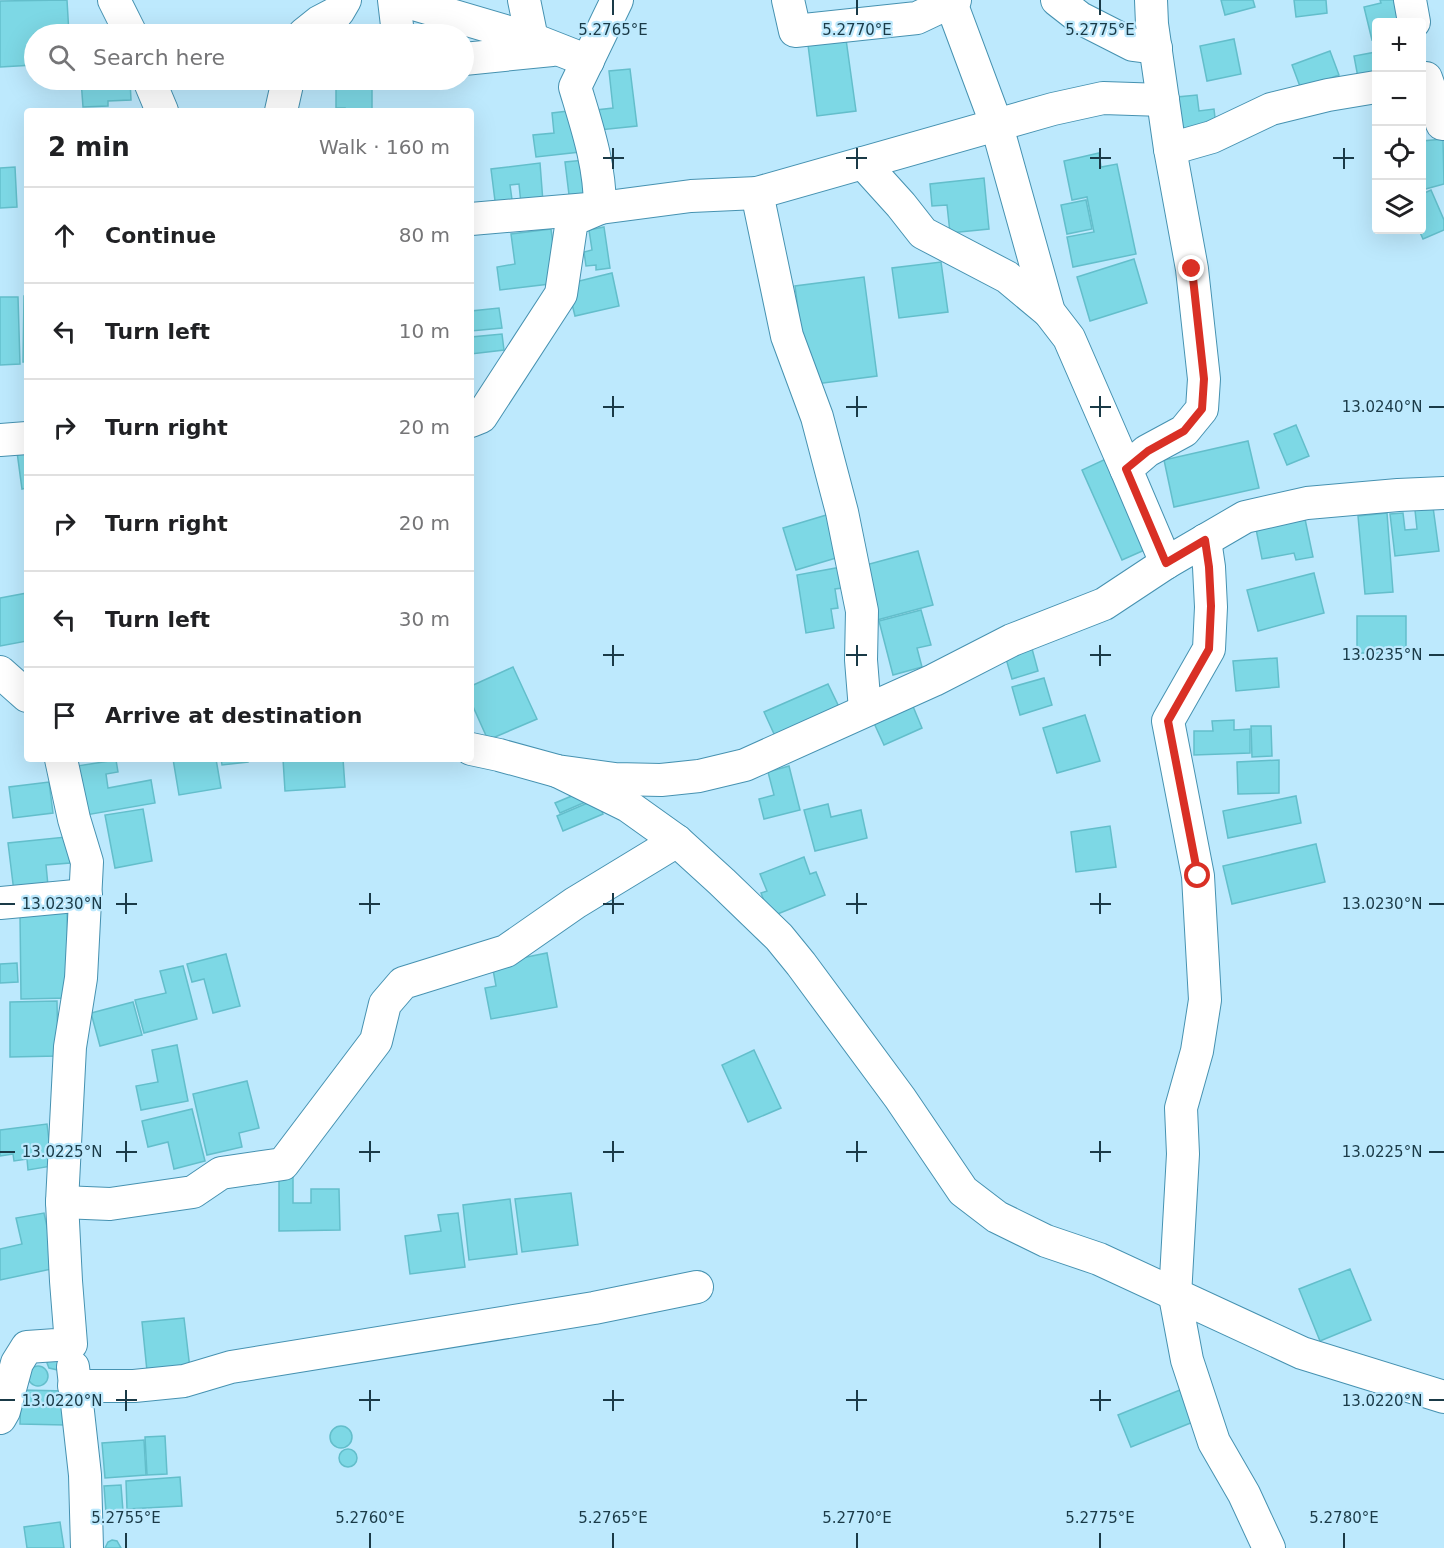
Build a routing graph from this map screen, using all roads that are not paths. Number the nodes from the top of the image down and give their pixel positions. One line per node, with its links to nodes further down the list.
1 (114, 0): 13 (street)
2 (345, 0): 14 (street)
3 (394, 0): 15 (street)
4 (399, 0): 16 (street)
5 (524, 0): 16 (street)
6 (617, 0): 19 (street)
7 (788, 0): 11 (street)
8 (1057, 0): 17 (street)
9 (1151, 0): 17 (street)
10 (1410, 0): 12 (street)
11 (952, 1): 28 (street)
12 (1413, 18)
13 (127, 24)
14 (327, 24)
15 (397, 24)
16 (546, 44): 18 (street); 19 (street)
17 (1156, 48): 24 (street)
18 (474, 57)
19 (588, 61): 32 (street)
20 (1423, 72): 27 (street)
21 (1372, 88): 29 (street)
22 (153, 90): 25 (street)
23 (286, 90): 26 (street)
24 (1163, 100): 28 (street); 29 (street)
25 (161, 108)
26 (282, 108)
27 (1444, 124)
28 (997, 126): 30 (street); 34 (street)
29 (1170, 149): 38 (street)
30 (863, 163): 31 (street); 34 (street)
31 (757, 193): 32 (street); 46 (street)
32 (600, 208): 33 (street); 35 (street)
33 (474, 219)
34 (1049, 312): 38 (street)
35 (474, 420)
36 (24, 438): 37 (street)
37 (0, 440)
38 (1126, 469): 41 (street)
39 (1444, 493): 40 (street)
40 (1205, 540): 41 (street); 55 (street)
41 (1166, 563): 46 (street)
42 (0, 666): 43 (street)
43 (24, 667)
44 (0, 672): 45 (street)
45 (24, 693)
46 (866, 710): 49 (street)
47 (474, 750): 49 (street)
48 (62, 762): 51 (street)
49 (557, 771): 50 (street)
50 (677, 842): 53 (street); 55 (street)
51 (86, 895): 52 (street); 53 (street)
52 (0, 903)
53 (62, 1202): 56 (street)
54 (697, 1287): 57 (street)
55 (1175, 1296): 58 (street); 61 (street)
56 (71, 1344): 57 (street); 59 (street)
57 (74, 1386): 60 (street)
58 (1444, 1397)
59 (0, 1418)
60 (87, 1548)
61 (1269, 1548)

